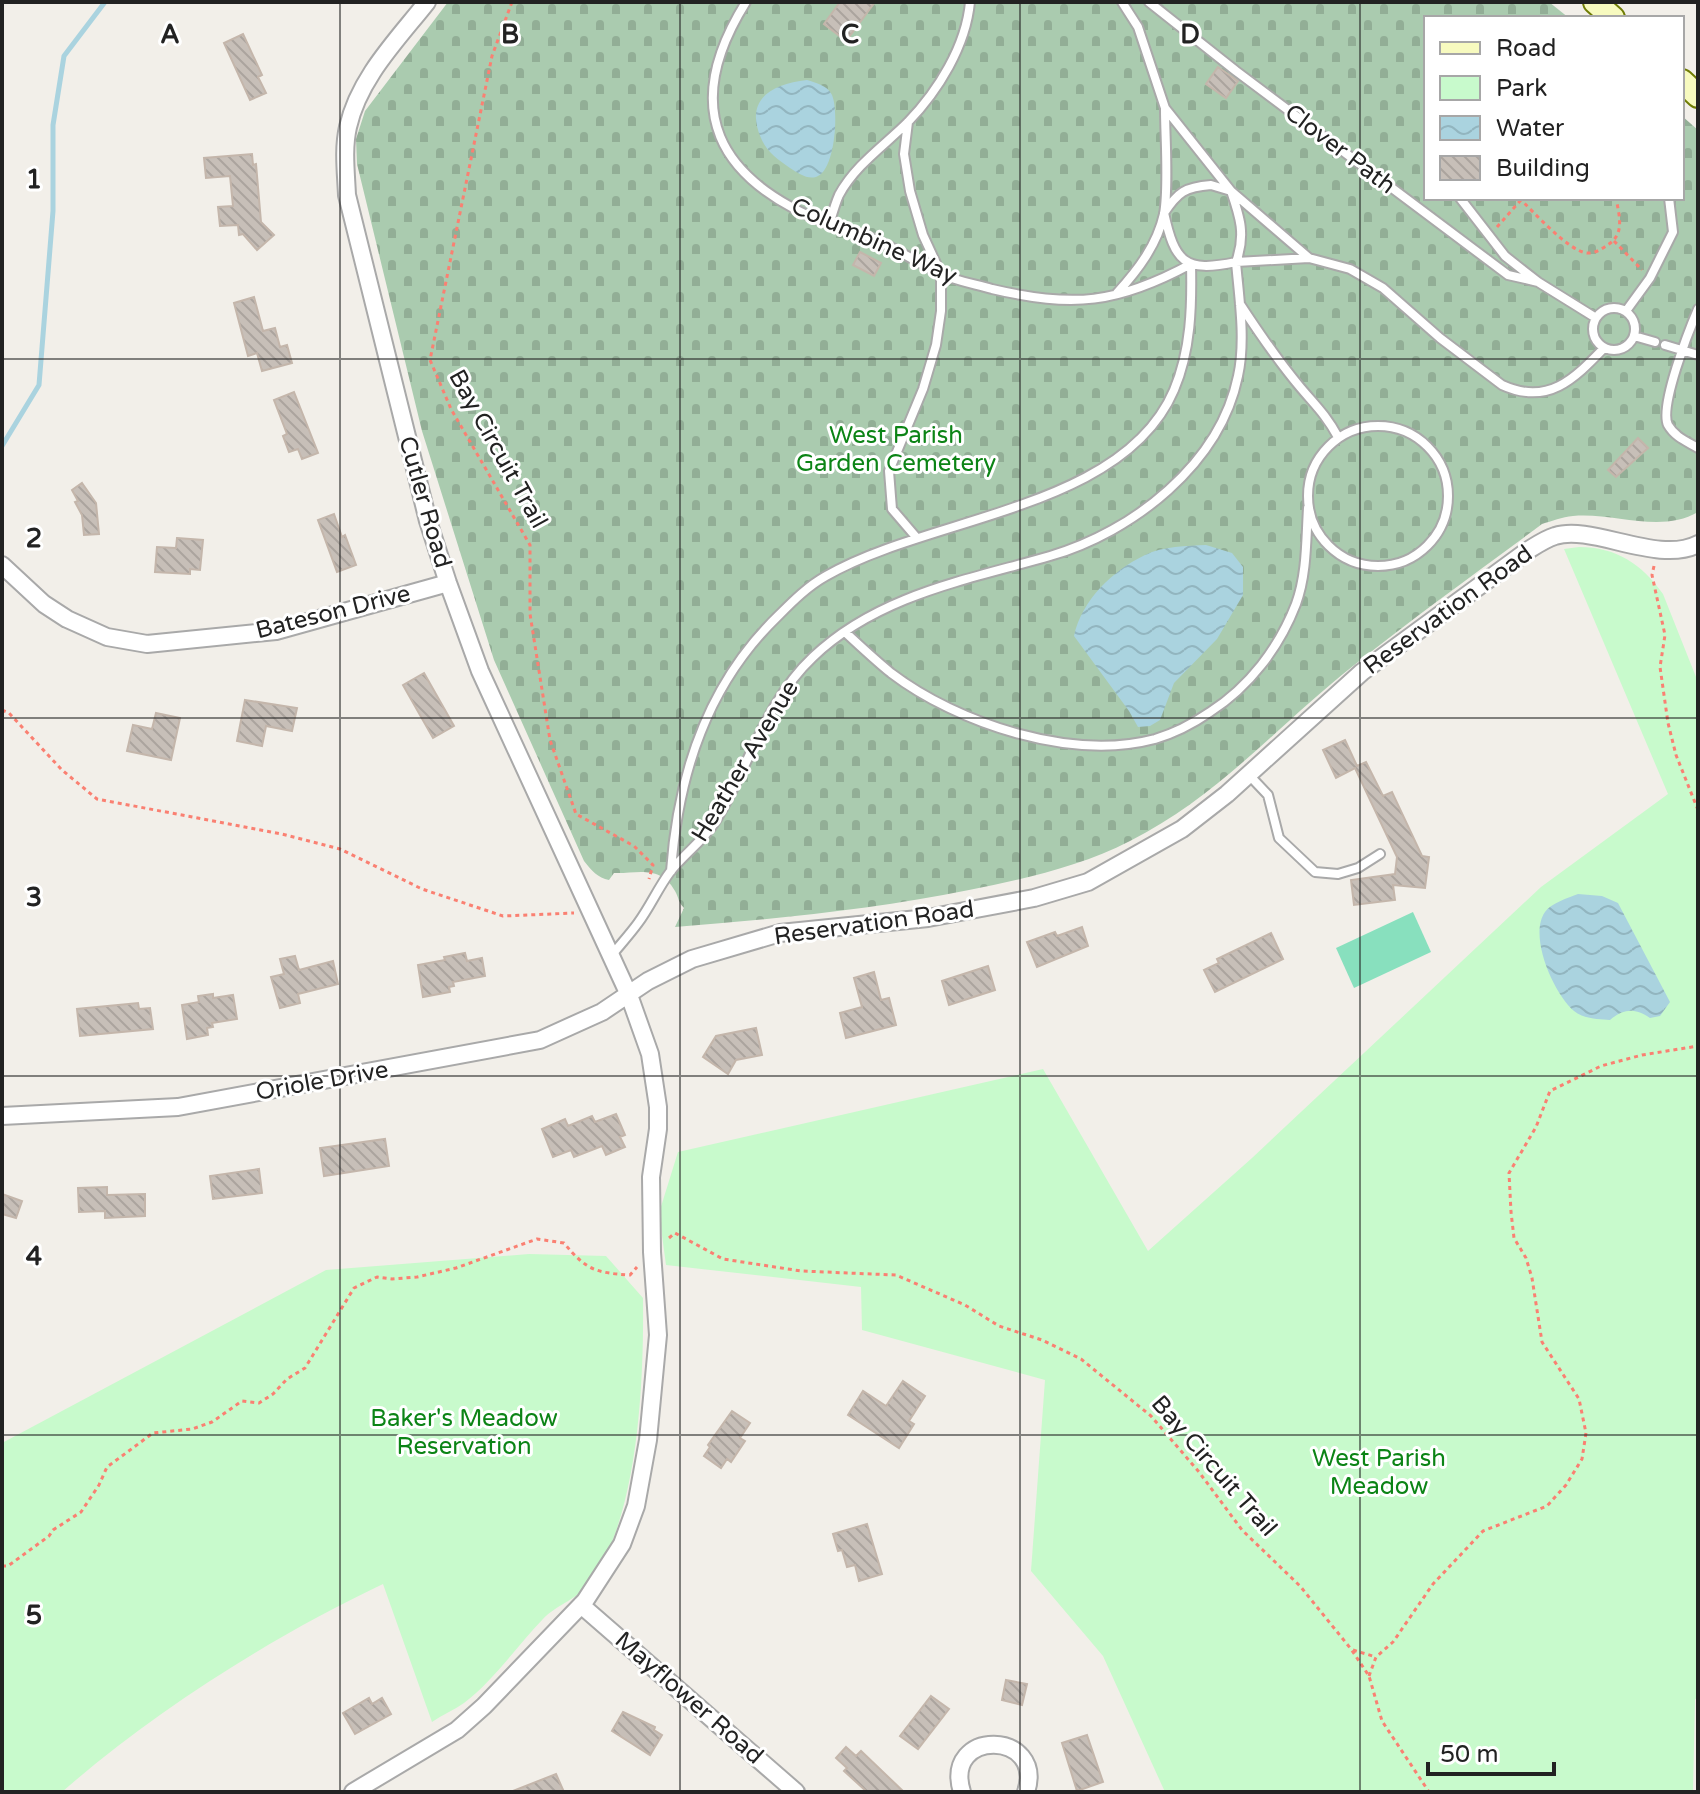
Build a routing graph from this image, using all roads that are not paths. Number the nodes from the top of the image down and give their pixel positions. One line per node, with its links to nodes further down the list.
1 (427, 2): 37 (street, Cutler Road)
2 (746, 2): 14 (lane, Columbine Way)
3 (970, 2): 9 (lane)
4 (1122, 2): 8 (lane)
5 (1149, 2): 19 (lane, Clover Path)
6 (1595, 2): 7 (main road)
7 (1611, 16)
8 (1165, 108): 10 (lane); 13 (lane)
9 (908, 122): 14 (lane); 18 (lane)
10 (1231, 191): 13 (lane); 15 (lane); 16 (lane)
11 (1462, 200): 19 (lane)
12 (1669, 200): 23 (lane)
13 (1164, 213): 17 (lane); 20 (lane)
14 (829, 225): 18 (lane, Columbine Way)
15 (1309, 258): 16 (lane); 28 (lane)
16 (1236, 262): 17 (lane); 21 (lane, Heather Avenue)
17 (1191, 264): 20 (lane, Columbine Way); 34 (lane, Heather Avenue)
18 (941, 274): 20 (lane, Columbine Way); 34 (lane)
19 (1538, 282): 24 (lane)
20 (1115, 294)
21 (1240, 303): 31 (lane); 38 (lane, Heather Avenue)
22 (1698, 309): 29 (lane)
23 (1626, 311): 24 (lane); 25 (lane)
24 (1596, 318): 28 (lane)
25 (1634, 336): 26 (lane); 28 (lane)
26 (1655, 342)
27 (1665, 345): 29 (lane)
28 (1604, 348)
29 (1683, 351): 30 (lane); 32 (lane)
30 (1698, 355)
31 (1338, 437): 33 (lane); 33 (lane)
32 (1698, 448)
33 (1308, 508): 38 (lane)
34 (916, 537): 41 (lane, Heather Avenue)
35 (1698, 544): 39 (street, Reservation Road)
36 (2, 565): 37 (street, Bateson Drive)
37 (448, 583): 42 (street, Cutler Road)
38 (845, 632): 41 (lane, Heather Avenue)
39 (1248, 774): 40 (lane); 43 (street, Reservation Road)
40 (1380, 854)
41 (671, 871): 42 (lane)
42 (610, 956): 43 (street, Cutler Road)
43 (629, 995): 44 (street, Oriole Drive); 45 (street)
44 (2, 1116)
45 (581, 1605): 46 (street); 47 (street, Mayflower Road)
46 (353, 1792)
47 (796, 1792)
48 (962, 1792): 49 (street)
49 (1026, 1792)

